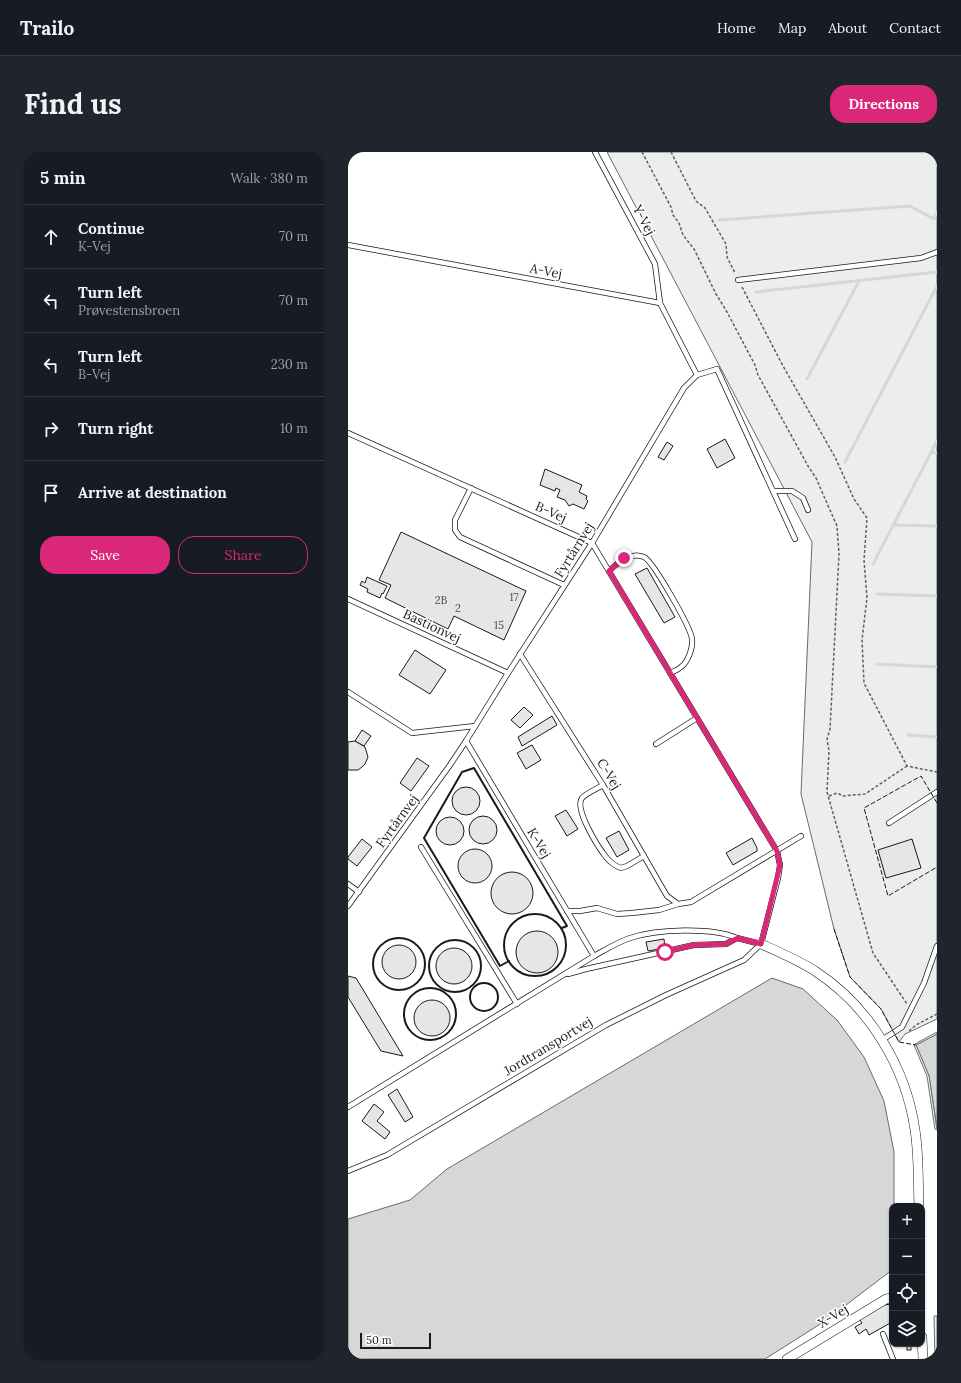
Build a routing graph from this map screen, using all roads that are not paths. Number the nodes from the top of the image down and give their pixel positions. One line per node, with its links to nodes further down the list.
1 (595, 152): 5 (lane, Y-Vej)
2 (348, 245): 5 (lane, A-Vej)
3 (937, 252): 4 (lane)
4 (738, 280)
5 (660, 304): 6 (lane)
6 (697, 375): 9 (lane, Fyrtårnvej); 12 (lane, Fyrtårnvej)
7 (348, 432): 8 (lane, B-Vej)
8 (471, 488): 12 (lane, B-Vej); 14 (lane)
9 (773, 491): 10 (lane); 11 (lane, Fyrtårnvej)
10 (808, 510)
11 (795, 539)
12 (592, 543): 13 (lane); 14 (lane, Fyrtårnvej)
13 (609, 571): 18 (lane); 18 (lane)
14 (564, 586): 16 (lane, Fyrtårnvej)
15 (348, 599): 17 (lane, Bastionvej)
16 (520, 654): 17 (lane, Fyrtårnvej); 24 (lane, C-Vej)
17 (508, 672): 21 (lane, Fyrtårnvej)
18 (670, 673): 20 (lane)
19 (348, 692): 21 (lane)
20 (697, 718): 23 (lane); 29 (lane)
21 (475, 726): 22 (lane, Fyrtårnvej)
22 (466, 741): 32 (lane, Fyrtårnvej); 35 (lane, K-Vej)
23 (656, 744)
24 (603, 785): 30 (lane, C-Vej); 30 (lane)
25 (937, 792): 26 (lane)
26 (889, 823)
27 (801, 836): 29 (lane)
28 (420, 847): 41 (lane)
29 (777, 851): 33 (lane); 37 (lane)
30 (644, 856): 33 (lane, C-Vej)
31 (348, 884): 32 (lane)
32 (359, 892): 34 (lane, Fyrtårnvej)
33 (678, 904): 35 (lane)
34 (348, 906)
35 (567, 911): 39 (lane, K-Vej)
36 (738, 938): 37 (lane); 39 (lane); 40 (lane)
37 (761, 944): 42 (street); 44 (lane, Jordtransportvej)
38 (937, 946): 42 (lane)
39 (594, 956): 40 (lane)
40 (562, 976): 41 (lane)
41 (517, 1004): 43 (lane)
42 (882, 1040): 45 (street)
43 (348, 1107)
44 (348, 1172)
45 (919, 1203)
46 (889, 1298): 49 (street, X-Vej)
47 (883, 1334): 50 (lane)
48 (922, 1347): 51 (street)
49 (787, 1359)
50 (893, 1359)
51 (923, 1359)

